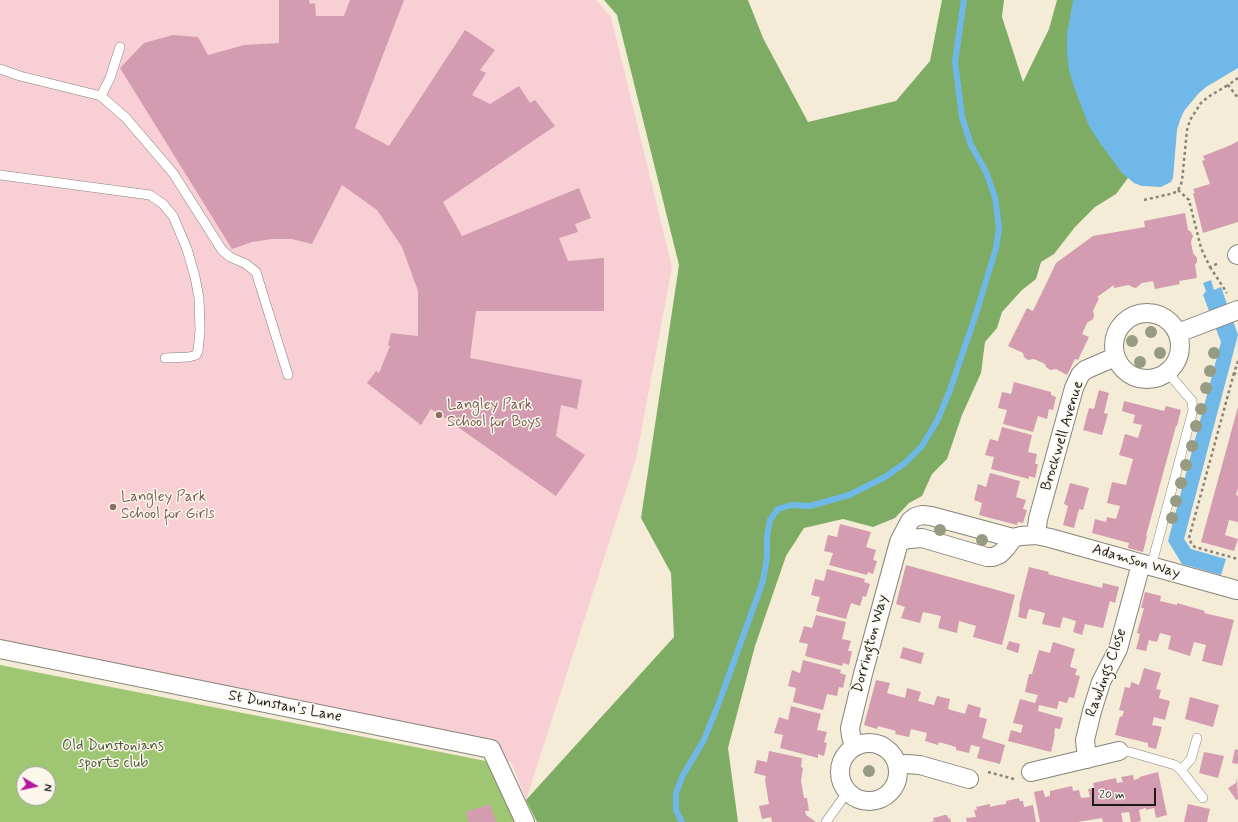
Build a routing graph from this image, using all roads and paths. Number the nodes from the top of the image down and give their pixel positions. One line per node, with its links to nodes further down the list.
1 (120, 47): 5 (lane)
2 (0, 69): 5 (lane)
3 (1238, 78): 4 (path)
4 (1228, 85): 6 (path); 8 (path)
5 (101, 96): 19 (lane)
6 (1238, 98)
7 (0, 175): 15 (lane)
8 (1178, 190): 9 (path); 11 (path)
9 (1144, 200)
10 (1237, 255): 11 (path)
11 (1210, 267): 12 (path)
12 (1235, 312): 13 (street)
13 (1178, 333): 14 (street); 17 (street)
14 (1116, 357): 17 (street); 21 (street, Brockwell Avenue)
15 (165, 358)
16 (1238, 361): 18 (path)
17 (1168, 373): 25 (lane)
18 (1234, 373): 20 (path); 24 (path)
19 (288, 374)
20 (1238, 375)
21 (1036, 535): 22 (street, Dorrington Way); 25 (street, Adamson Way)
22 (1012, 538): 23 (street); 23 (street, Dorrington Way)
23 (899, 542): 29 (street, Dorrington Way)
24 (1238, 559)
25 (1146, 565): 26 (street, Adamson Way); 31 (street, Rawlings Close)
26 (1237, 590)
27 (0, 650): 38 (street, St Dunstan's Lane)
28 (1197, 738): 33 (lane)
29 (854, 747): 32 (street); 36 (street)
30 (1119, 751): 31 (street); 33 (lane)
31 (1087, 759): 34 (street)
32 (898, 766): 35 (street); 36 (street)
33 (1181, 770): 37 (lane)
34 (1031, 772): 35 (path)
35 (968, 779)
36 (848, 791): 39 (lane)
37 (1203, 798)
38 (525, 822)
39 (826, 822)

